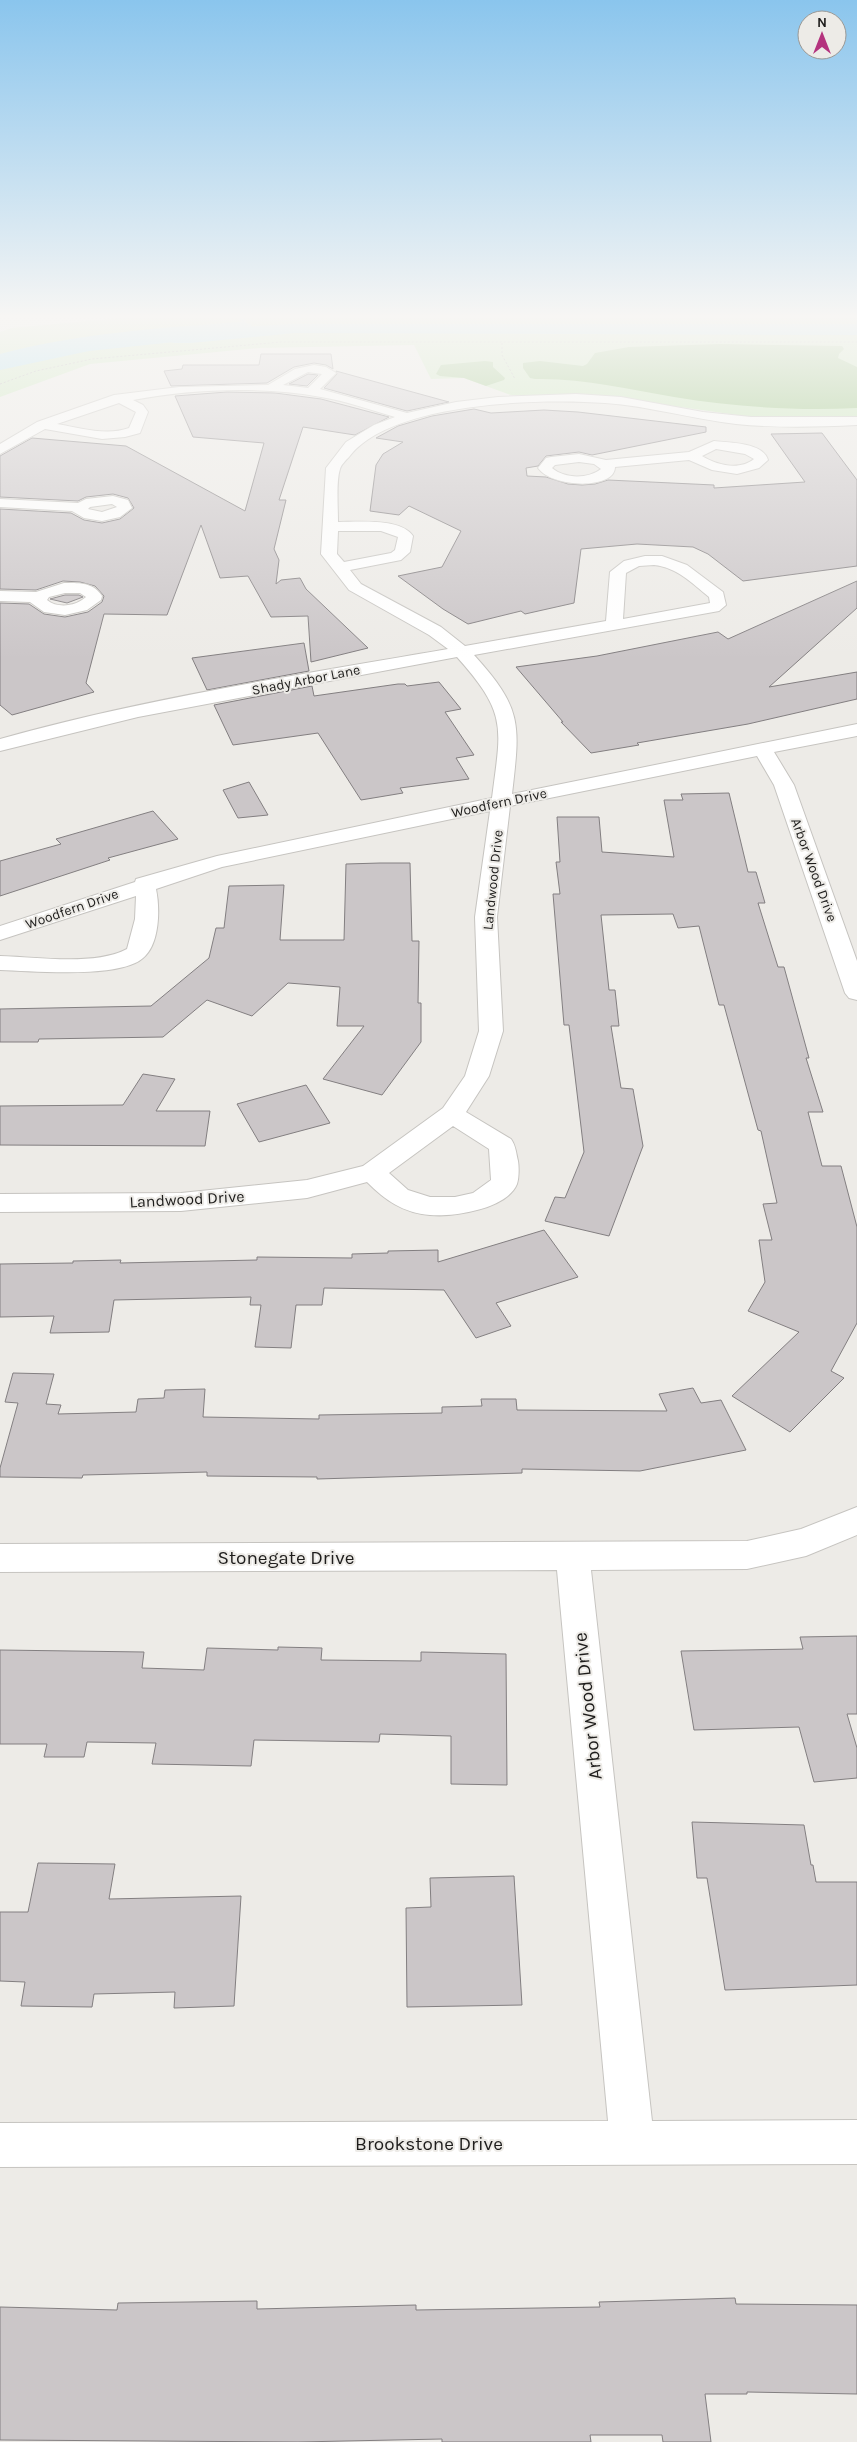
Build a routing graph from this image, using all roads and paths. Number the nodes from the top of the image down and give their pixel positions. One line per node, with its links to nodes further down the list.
1 (32, 431): 7 (street)
2 (82, 431): 3 (street)
3 (133, 431)
4 (374, 431): 12 (street, Landwood Drive)
5 (726, 431): 6 (street)
6 (714, 445): 8 (street); 8 (street)
7 (0, 450)
8 (692, 456): 9 (street)
9 (604, 464)
10 (0, 503): 11 (street)
11 (79, 507)
12 (330, 526): 13 (street, Landwood Drive); 13 (street)
13 (338, 568): 17 (street, Landwood Drive)
14 (0, 596): 15 (street)
15 (39, 598)
16 (614, 625): 16 (street, Shady Arbor Lane); 17 (street, Shady Arbor Lane)
17 (461, 651): 19 (street, Shady Arbor Lane); 21 (street, Landwood Drive)
18 (857, 730): 20 (street, Woodfern Drive)
19 (0, 744)
20 (764, 750): 21 (street, Woodfern Drive); 25 (street, Arbor Wood Drive)
21 (502, 802): 22 (street, Woodfern Drive); 26 (street, Landwood Drive)
22 (144, 884): 23 (street, Woodfern Drive); 24 (street)
23 (0, 933)
24 (0, 963)
25 (857, 992)
26 (452, 1114): 27 (street, Landwood Drive); 27 (street)
27 (372, 1172): 28 (street, Landwood Drive)
28 (0, 1203)
29 (857, 1520): 30 (street)
30 (573, 1557): 31 (street, Stonegate Drive); 33 (street, Arbor Wood Drive)
31 (0, 1558)
32 (857, 2142): 33 (street, Brookstone Drive)
33 (632, 2144): 34 (street, Brookstone Drive)
34 (0, 2146)

